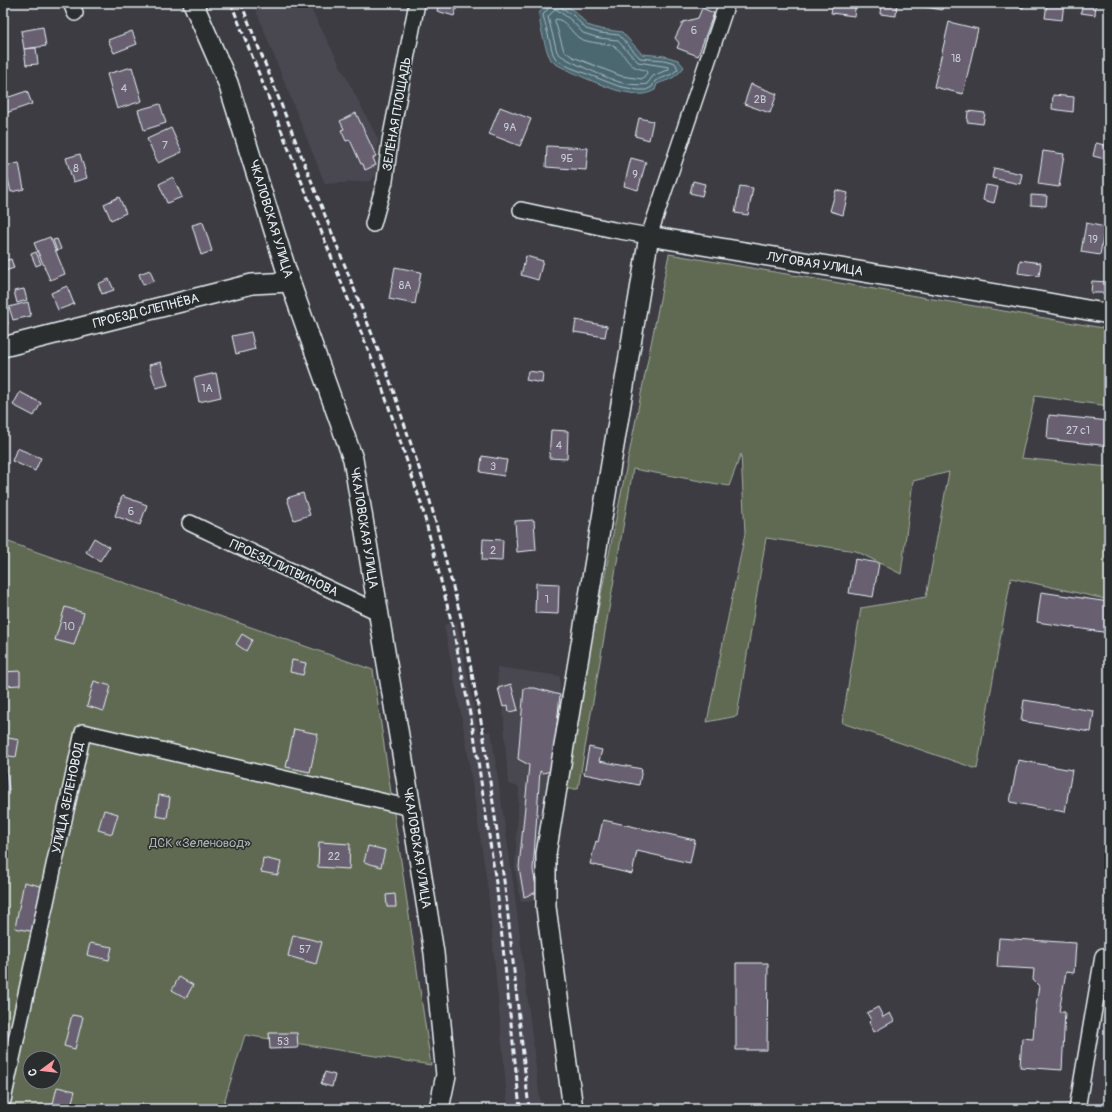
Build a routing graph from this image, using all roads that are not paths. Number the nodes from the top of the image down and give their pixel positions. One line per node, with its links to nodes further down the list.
1 (194, 3): 7 (street, ЧКАЛОВСКАЯ УЛИЦА)
2 (417, 3): 5 (street, ЗЕЛЁНАЯ ПЛОЩАДЬ)
3 (727, 3): 6 (street)
4 (521, 210): 6 (street, ЛУГОВАЯ УЛИЦА)
5 (373, 224)
6 (649, 236): 8 (street, ЛУГОВАЯ УЛИЦА); 16 (street)
7 (290, 282): 9 (street, ПРОЕЗД СЛЕПНЁВА); 11 (street, ЧКАЛОВСКАЯ УЛИЦА)
8 (1109, 314)
9 (3, 347)
10 (190, 523): 11 (street, ПРОЕЗД ЛИТВИНОВА)
11 (378, 612): 12 (street, ЧКАЛОВСКАЯ УЛИЦА)
12 (411, 808): 14 (street, УЛИЦА ЗЕЛЕНОВОД); 15 (street, ЧКАЛОВСКАЯ УЛИЦА)
13 (1103, 956): 17 (street)
14 (3, 1100)
15 (439, 1109)
16 (573, 1109)
17 (1077, 1109)

